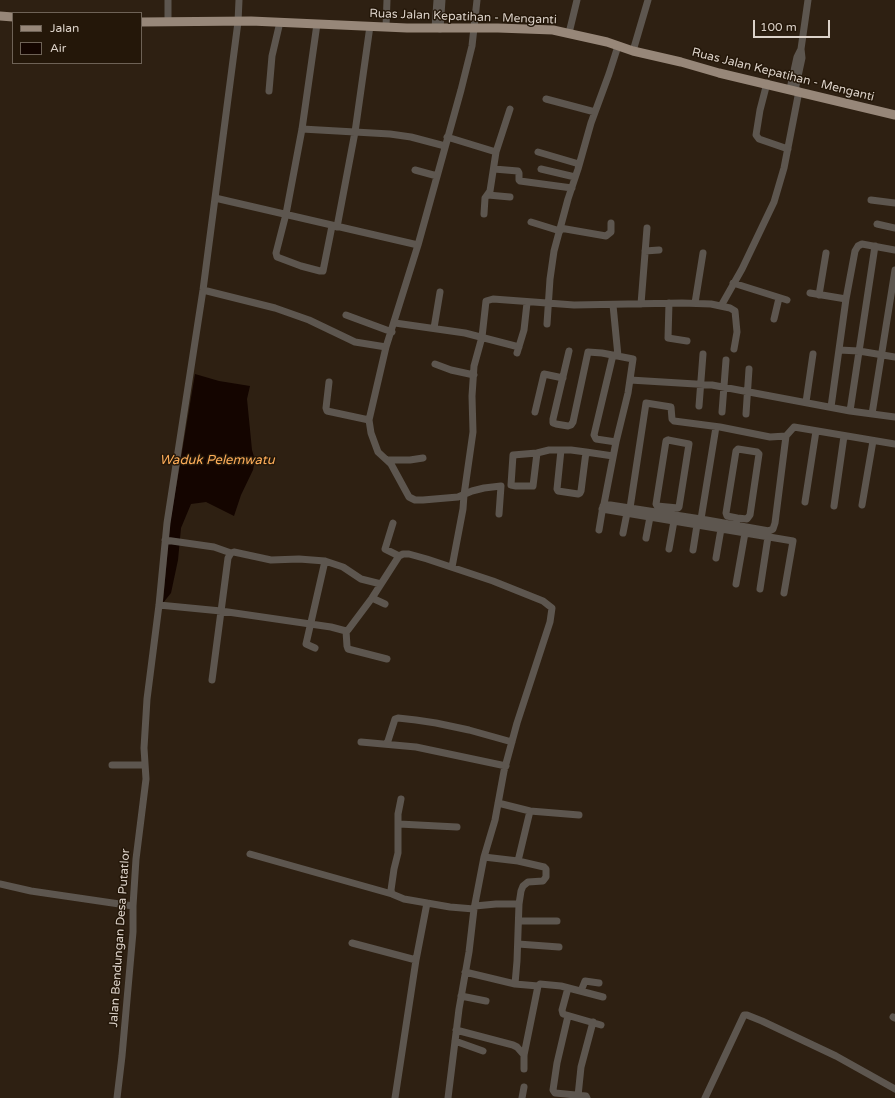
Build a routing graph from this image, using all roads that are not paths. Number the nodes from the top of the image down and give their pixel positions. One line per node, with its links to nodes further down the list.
1 (168, 0): 13 (street)
2 (238, 0): 14 (street, Jalan Bendungan Desa Putatlor)
3 (387, 0): 18 (street)
4 (437, 0): 19 (street)
5 (442, 0): 19 (street)
6 (477, 0): 20 (street)
7 (577, 0): 21 (street)
8 (648, 0): 23 (street)
9 (808, 0): 25 (street)
10 (0, 16): 11 (main road)
11 (12, 17)
12 (142, 22): 13 (main road, Ruas Jalan Kepatihan - Menganti)
13 (168, 22): 14 (main road, Ruas Jalan Kepatihan - Menganti)
14 (238, 22): 15 (main road, Ruas Jalan Kepatihan - Menganti); 47 (street, Jalan Bendungan Desa Putatlor)
15 (280, 22): 16 (main road, Ruas Jalan Kepatihan - Menganti); 26 (street)
16 (317, 24): 17 (main road, Ruas Jalan Kepatihan - Menganti); 31 (street)
17 (370, 26): 18 (main road, Ruas Jalan Kepatihan - Menganti); 32 (street)
18 (386, 27): 19 (main road, Ruas Jalan Kepatihan - Menganti)
19 (437, 28): 20 (main road, Ruas Jalan Kepatihan - Menganti)
20 (474, 28): 21 (main road, Ruas Jalan Kepatihan - Menganti); 33 (street)
21 (569, 33): 22 (main road, Ruas Jalan Kepatihan - Menganti)
22 (618, 46): 23 (main road, Ruas Jalan Kepatihan - Menganti); 29 (street)
23 (634, 51): 24 (main road, Ruas Jalan Kepatihan - Menganti)
24 (767, 83): 25 (main road, Ruas Jalan Kepatihan - Menganti); 35 (street)
25 (795, 90): 30 (main road, Ruas Jalan Kepatihan - Menganti); 35 (street)
26 (269, 91)
27 (546, 99): 29 (street)
28 (510, 109): 36 (street)
29 (595, 112): 38 (street)
30 (895, 115)
31 (302, 129): 32 (street); 50 (street)
32 (355, 132): 34 (street); 55 (street)
33 (447, 136): 34 (street); 36 (street)
34 (445, 146): 42 (street)
35 (788, 148): 67 (street)
36 (496, 152): 39 (street)
37 (538, 152): 38 (street)
38 (579, 164): 43 (street)
39 (494, 169): 44 (street); 45 (street)
40 (541, 169): 43 (street)
41 (416, 170): 42 (street)
42 (437, 176): 59 (street)
43 (575, 176): 44 (street)
44 (572, 188): 58 (street)
45 (488, 195): 46 (street); 51 (street)
46 (510, 197)
47 (216, 198): 50 (street); 68 (street, Jalan Bendungan Desa Putatlor)
48 (871, 200): 49 (street)
49 (895, 203)
50 (286, 214): 55 (street); 55 (street)
51 (484, 214)
52 (531, 222): 58 (street)
53 (611, 223): 58 (street)
54 (877, 224): 57 (street)
55 (334, 226): 59 (street)
56 (647, 228): 63 (street)
57 (895, 228)
58 (560, 230): 77 (street)
59 (418, 245): 84 (street)
60 (875, 246): 62 (street); 73 (street); 94 (street)
61 (659, 250): 63 (street)
62 (895, 250)
63 (645, 251): 79 (street)
64 (703, 253): 75 (street)
65 (826, 253): 71 (street)
66 (895, 270): 98 (street)
67 (733, 284): 72 (street); 81 (street)
68 (203, 290): 90 (street); 152 (street, Jalan Bendungan Desa Putatlor)
69 (440, 292): 86 (street)
70 (810, 293): 71 (street)
71 (820, 295): 73 (street)
72 (779, 298): 74 (street); 83 (street)
73 (846, 299): 92 (street)
74 (788, 300)
75 (695, 302): 78 (street); 81 (street)
76 (527, 303): 77 (street); 88 (street); 88 (street)
77 (548, 303): 80 (street); 85 (street)
78 (669, 303): 79 (street); 89 (street)
79 (641, 304): 80 (street)
80 (613, 305): 97 (street)
81 (720, 306): 91 (street)
82 (346, 315): 87 (street)
83 (774, 319)
84 (395, 322): 86 (street); 87 (street)
85 (548, 324)
86 (434, 328): 88 (street)
87 (392, 332): 90 (street)
88 (482, 337): 103 (street)
89 (687, 341)
90 (386, 348): 119 (street)
91 (734, 349)
92 (839, 350): 94 (street); 112 (street)
93 (569, 351): 104 (street)
94 (859, 351): 98 (street); 113 (street)
95 (703, 354): 107 (street)
96 (813, 354): 110 (street)
97 (615, 355): 104 (street); 105 (street); 125 (street)
98 (882, 355): 99 (street); 117 (street)
99 (895, 357)
100 (726, 360): 108 (street)
101 (435, 364): 103 (street)
102 (749, 369): 109 (street)
103 (474, 374): 133 (street)
104 (563, 378): 114 (street)
105 (630, 380): 107 (street); 125 (street)
106 (329, 382): 119 (street)
107 (701, 384): 108 (street); 111 (street)
108 (725, 387): 109 (street); 115 (street)
109 (747, 391): 110 (street); 116 (street)
110 (806, 402): 112 (street)
111 (699, 406)
112 (831, 407): 113 (street)
113 (850, 411): 117 (street)
114 (535, 412)
115 (722, 412)
116 (746, 414)
117 (872, 414): 118 (street)
118 (895, 417)
119 (369, 420): 132 (street)
120 (716, 427): 122 (street); 139 (street); 143 (street)
121 (816, 431): 122 (street); 123 (street); 134 (street)
122 (786, 436): 144 (street)
123 (844, 436): 124 (street); 136 (street)
124 (873, 440): 126 (street); 135 (street)
125 (616, 443): 130 (street)
126 (895, 444)
127 (561, 450): 128 (street); 128 (street); 129 (street)
128 (586, 452): 130 (street)
129 (537, 453): 129 (street)
130 (613, 455): 137 (street)
131 (423, 458): 132 (street)
132 (388, 460): 133 (street)
133 (464, 495): 140 (street); 159 (street)
134 (804, 502)
135 (862, 505)
136 (834, 506)
137 (603, 507): 139 (street); 147 (street)
138 (666, 510): 138 (street); 139 (street); 143 (street)
139 (628, 511): 141 (street); 148 (street)
140 (499, 514)
141 (650, 517): 142 (street); 151 (street)
142 (674, 521): 143 (street); 153 (street)
143 (699, 522): 144 (street); 146 (street); 154 (street)
144 (736, 522): 144 (street)
145 (393, 523): 156 (street)
146 (721, 529): 149 (street); 157 (street)
147 (599, 530)
148 (623, 533)
149 (745, 533): 150 (street); 161 (street)
150 (768, 537): 162 (street); 163 (street)
151 (646, 538)
152 (165, 540): 155 (street); 166 (street, Jalan Bendungan Desa Putatlor)
153 (669, 549)
154 (693, 550)
155 (231, 553): 158 (street); 167 (street)
156 (399, 556): 159 (street); 160 (street)
157 (716, 558)
158 (325, 561): 160 (street); 168 (street)
159 (452, 567): 174 (street)
160 (380, 584): 164 (street)
161 (736, 584)
162 (760, 589)
163 (784, 593)
164 (372, 598): 165 (street); 169 (street)
165 (385, 604)
166 (159, 605): 167 (street); 177 (street, Jalan Bendungan Desa Putatlor)
167 (222, 611): 168 (street); 172 (street)
168 (310, 623): 169 (street); 170 (street)
169 (346, 631): 171 (street)
170 (315, 648)
171 (387, 659)
172 (212, 680)
173 (361, 742): 175 (street)
174 (512, 742): 175 (street); 178 (street)
175 (387, 744): 178 (street)
176 (112, 765): 177 (street)
177 (145, 765): 192 (street, Jalan Bendungan Desa Putatlor)
178 (506, 766): 180 (street)
179 (402, 799): 183 (street)
180 (498, 803): 181 (street); 186 (street)
181 (530, 811): 182 (street); 187 (street)
182 (578, 815)
183 (399, 824): 184 (street); 189 (street)
184 (458, 828)
185 (250, 854): 189 (street)
186 (484, 857): 187 (street); 193 (street)
187 (518, 861): 191 (street)
188 (0, 884): 192 (street)
189 (392, 894): 190 (street)
190 (427, 903): 193 (street); 199 (street)
191 (519, 904): 193 (street); 194 (street)
192 (133, 906): 220 (street, Jalan Bendungan Desa Putatlor)
193 (475, 908): 200 (street)
194 (519, 921): 195 (street); 197 (street)
195 (557, 921)
196 (352, 943): 199 (street)
197 (518, 944): 198 (street); 202 (street)
198 (559, 947)
199 (416, 960): 221 (street)
200 (465, 972): 202 (street); 206 (street)
201 (599, 983): 205 (street)
202 (515, 984): 203 (street)
203 (538, 986): 204 (street); 215 (street)
204 (568, 988): 205 (street); 209 (street)
205 (581, 991): 207 (street)
206 (461, 996): 208 (street); 212 (street)
207 (603, 997)
208 (486, 1001)
209 (568, 1016): 210 (street); 219 (street)
210 (593, 1022): 211 (street); 219 (street)
211 (601, 1025)
212 (456, 1030): 213 (street); 215 (street)
213 (455, 1041): 214 (street); 222 (street)
214 (483, 1050)
215 (524, 1055): 216 (street)
216 (524, 1069)
217 (524, 1087): 223 (street)
218 (895, 1089): 225 (street)
219 (578, 1096): 224 (street)
220 (117, 1098)
221 (395, 1098)
222 (448, 1098)
223 (522, 1098)
224 (587, 1098)
225 (705, 1098)

